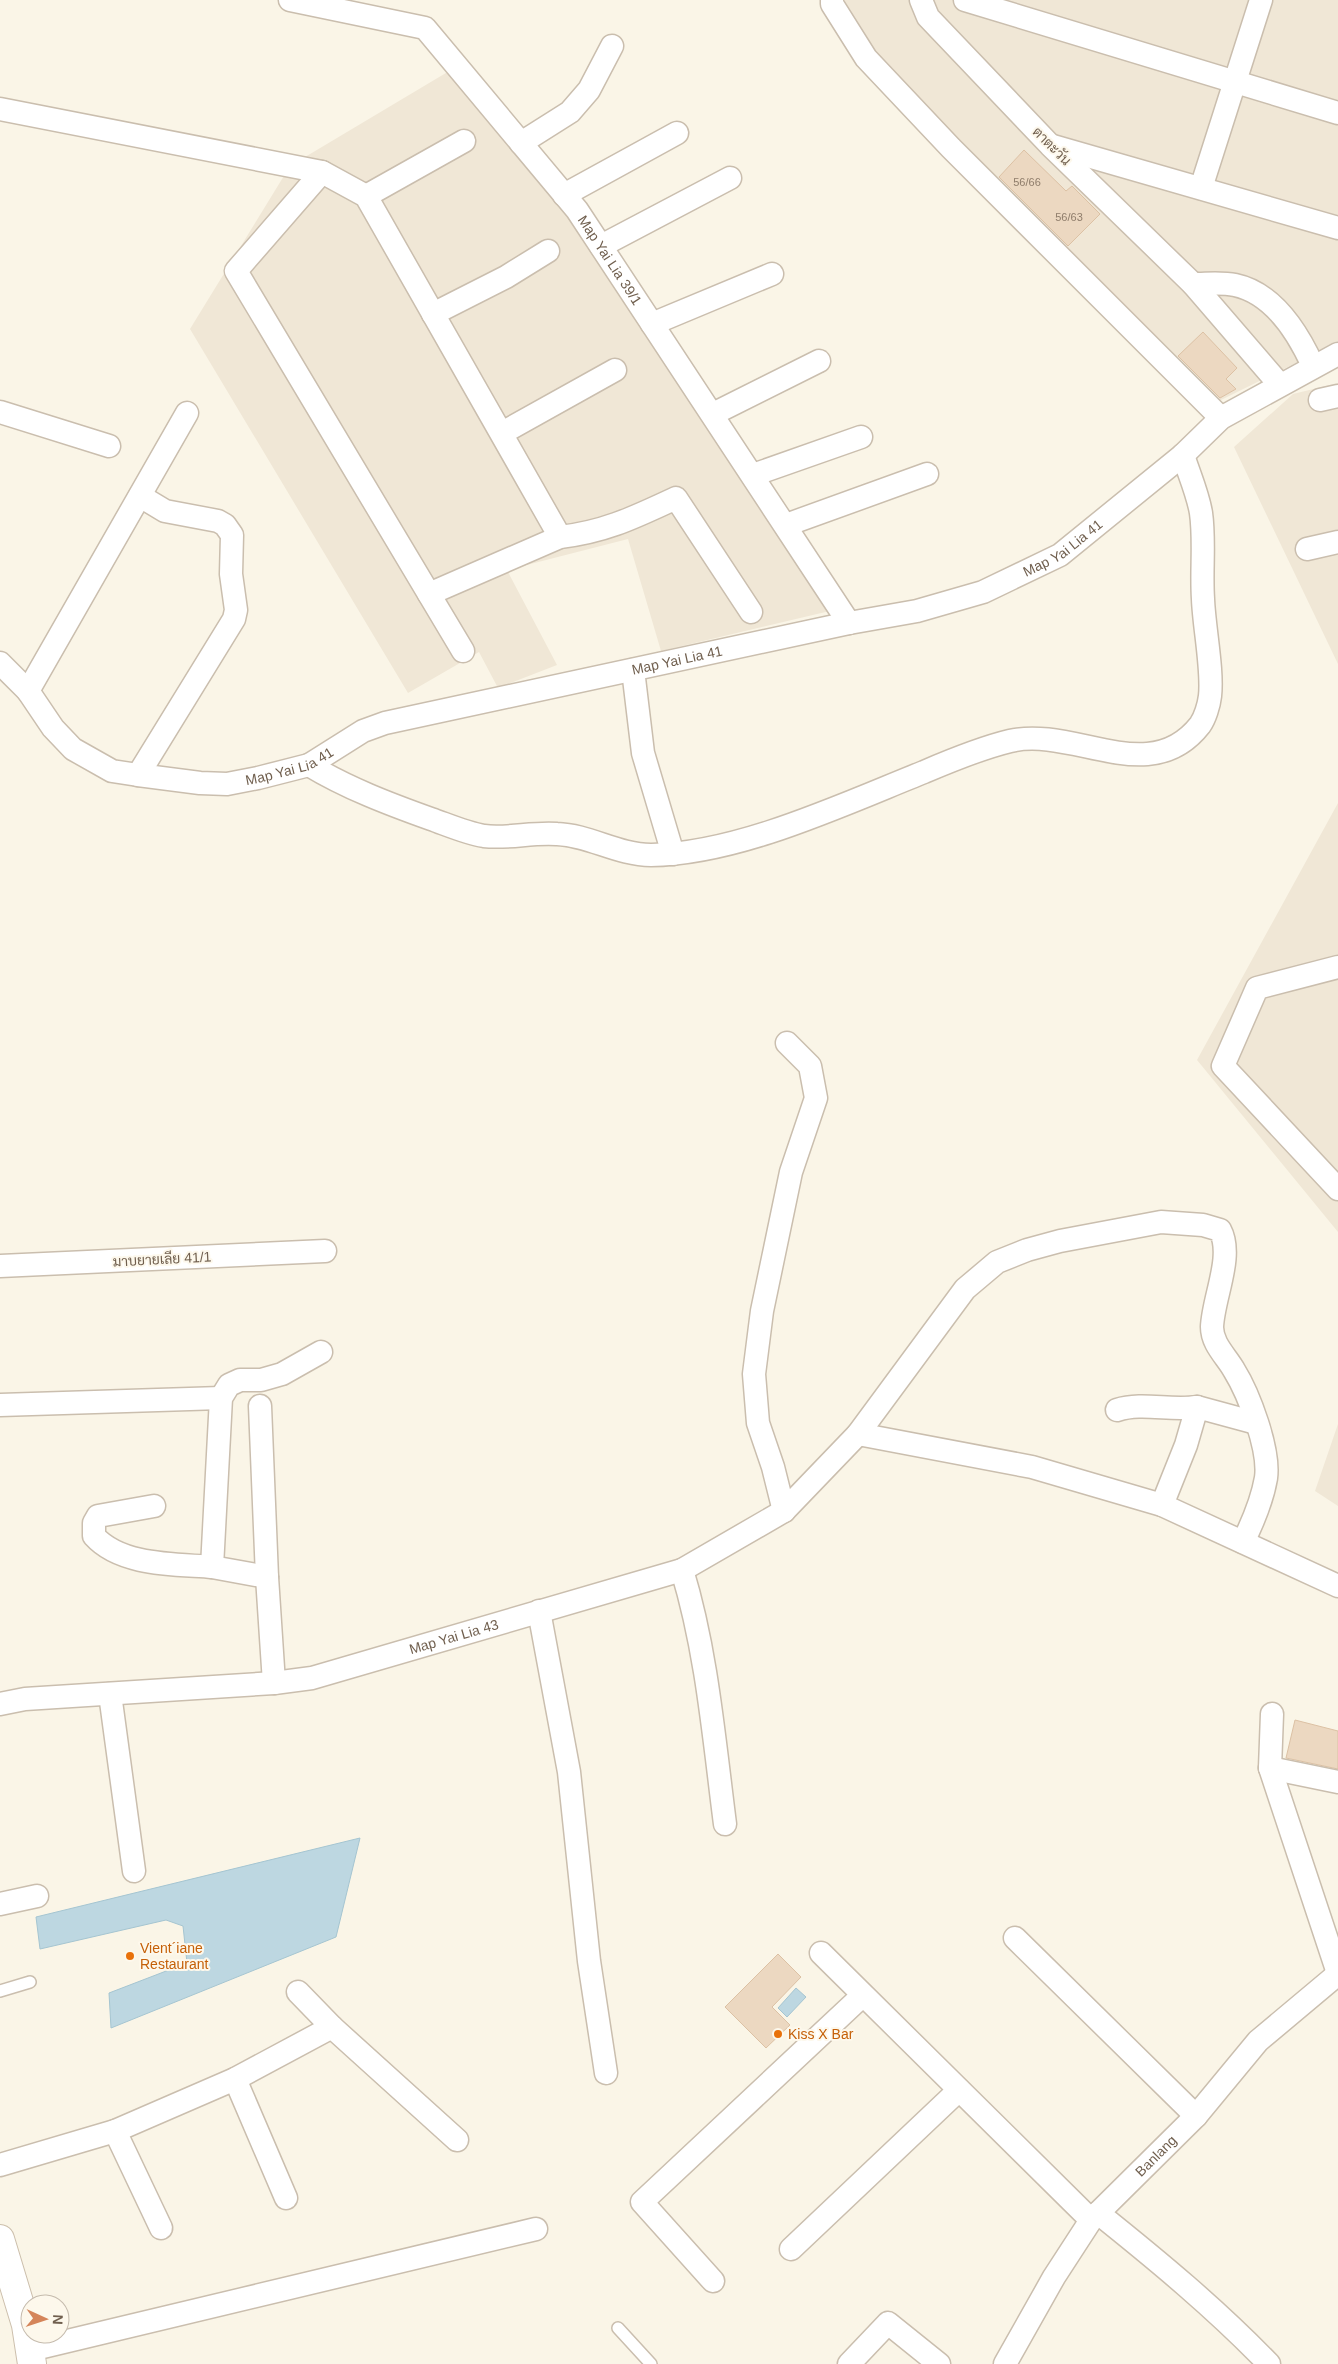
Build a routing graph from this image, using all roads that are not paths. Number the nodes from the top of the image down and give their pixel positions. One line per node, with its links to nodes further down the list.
1 (290, 0): 12 (street, Map Yai Lia 39/1)
2 (832, 0): 34 (street)
3 (921, 0): 13 (street, ตาตะวัน)
4 (965, 0): 7 (street)
5 (1261, 0): 7 (street)
6 (612, 46): 12 (street)
7 (1235, 82): 9 (street); 16 (street)
8 (0, 109): 14 (street)
9 (1338, 113)
10 (677, 133): 17 (street)
11 (464, 141): 18 (street)
12 (521, 143): 17 (street, Map Yai Lia 39/1)
13 (1050, 145): 16 (street); 23 (street, ตาตะวัน)
14 (322, 172): 18 (street); 46 (street)
15 (730, 178): 20 (street)
16 (1201, 188): 19 (street)
17 (564, 195): 20 (street, Map Yai Lia 39/1)
18 (366, 196): 24 (street)
19 (1338, 228)
20 (601, 246): 25 (street, Map Yai Lia 39/1)
21 (548, 251): 24 (street)
22 (772, 274): 25 (street)
23 (1193, 284): 28 (street); 30 (street, ตาตะวัน)
24 (433, 314): 35 (street)
25 (652, 324): 33 (street, Map Yai Lia 39/1)
26 (1338, 354): 28 (street, Map Yai Lia 41)
27 (819, 361): 33 (street)
28 (1313, 366): 30 (street, Map Yai Lia 41)
29 (615, 370): 35 (street)
30 (1280, 385): 34 (street, Map Yai Lia 41)
31 (0, 412): 37 (street)
32 (187, 413): 41 (street)
33 (713, 414): 40 (street, Map Yai Lia 39/1)
34 (1221, 418): 38 (street, Map Yai Lia 41)
35 (502, 433): 43 (street)
36 (861, 437): 40 (street)
37 (109, 446)
38 (1183, 455): 48 (street, Map Yai Lia 41); 55 (street)
39 (927, 474): 42 (street)
40 (753, 475): 42 (street, Map Yai Lia 39/1)
41 (140, 496): 52 (street); 54 (street)
42 (786, 525): 48 (street, Map Yai Lia 39/1)
43 (560, 537): 46 (street); 47 (street)
44 (1338, 542): 45 (street)
45 (1306, 549)
46 (429, 594): 49 (street)
47 (751, 612)
48 (849, 623): 51 (street, Map Yai Lia 41)
49 (463, 651)
50 (0, 663): 52 (street, Map Yai Lia 41)
51 (633, 670): 53 (street, Map Yai Lia 41); 55 (street)
52 (28, 691): 54 (street, Map Yai Lia 41)
53 (309, 765): 54 (street, Map Yai Lia 41); 55 (street)
54 (138, 776)
55 (672, 854)
56 (1338, 968): 58 (street)
57 (787, 1043): 71 (street)
58 (1338, 1189)
59 (325, 1251): 60 (street, มาบยายเลีย 41/1)
60 (0, 1266)
61 (322, 1352): 62 (street)
62 (221, 1398): 63 (street); 73 (street)
63 (0, 1405)
64 (260, 1406): 75 (street)
65 (1197, 1407): 66 (street); 67 (street); 69 (street)
66 (1117, 1410)
67 (1256, 1423): 68 (street, Map Yai Lia 43); 72 (street)
68 (858, 1434): 69 (street); 71 (street, Map Yai Lia 43)
69 (1162, 1505): 72 (street)
70 (154, 1506): 73 (street)
71 (784, 1511): 74 (street, Map Yai Lia 43)
72 (1243, 1542): 76 (street)
73 (212, 1567): 75 (street)
74 (682, 1570): 77 (street, Map Yai Lia 43); 84 (street)
75 (267, 1577): 78 (street)
76 (1338, 1586)
77 (539, 1611): 78 (street, Map Yai Lia 43); 96 (street)
78 (274, 1683): 79 (street, Map Yai Lia 43)
79 (110, 1694): 80 (street, Map Yai Lia 43); 85 (street)
80 (0, 1704)
81 (1272, 1714): 82 (street)
82 (1270, 1768): 83 (street); 90 (street)
83 (1338, 1782)
84 (725, 1824)
85 (134, 1871)
86 (37, 1896): 87 (street)
87 (0, 1904)
88 (1016, 1938): 99 (street)
89 (821, 1953): 94 (street)
90 (1338, 1973): 99 (street, Banlang)
91 (30, 1982): 92 (lane)
92 (0, 1991)
93 (298, 1992): 95 (street)
94 (862, 1996): 98 (street); 109 (street)
95 (332, 2027): 97 (street); 101 (street)
96 (606, 2073)
97 (234, 2079): 100 (street); 103 (street)
98 (959, 2090): 104 (street); 108 (street)
99 (1196, 2116): 104 (street, Banlang)
100 (115, 2131): 102 (street); 105 (street)
101 (457, 2140)
102 (0, 2165)
103 (286, 2198)
104 (1095, 2217): 115 (street, Banlang); 116 (street)
105 (161, 2228)
106 (536, 2229): 111 (street)
107 (0, 2239): 111 (street)
108 (791, 2250)
109 (714, 2281)
110 (618, 2328): 112 (lane)
111 (30, 2346)
112 (651, 2364)
113 (849, 2364): 114 (street)
114 (939, 2364)
115 (1005, 2364)
116 (1270, 2364)

